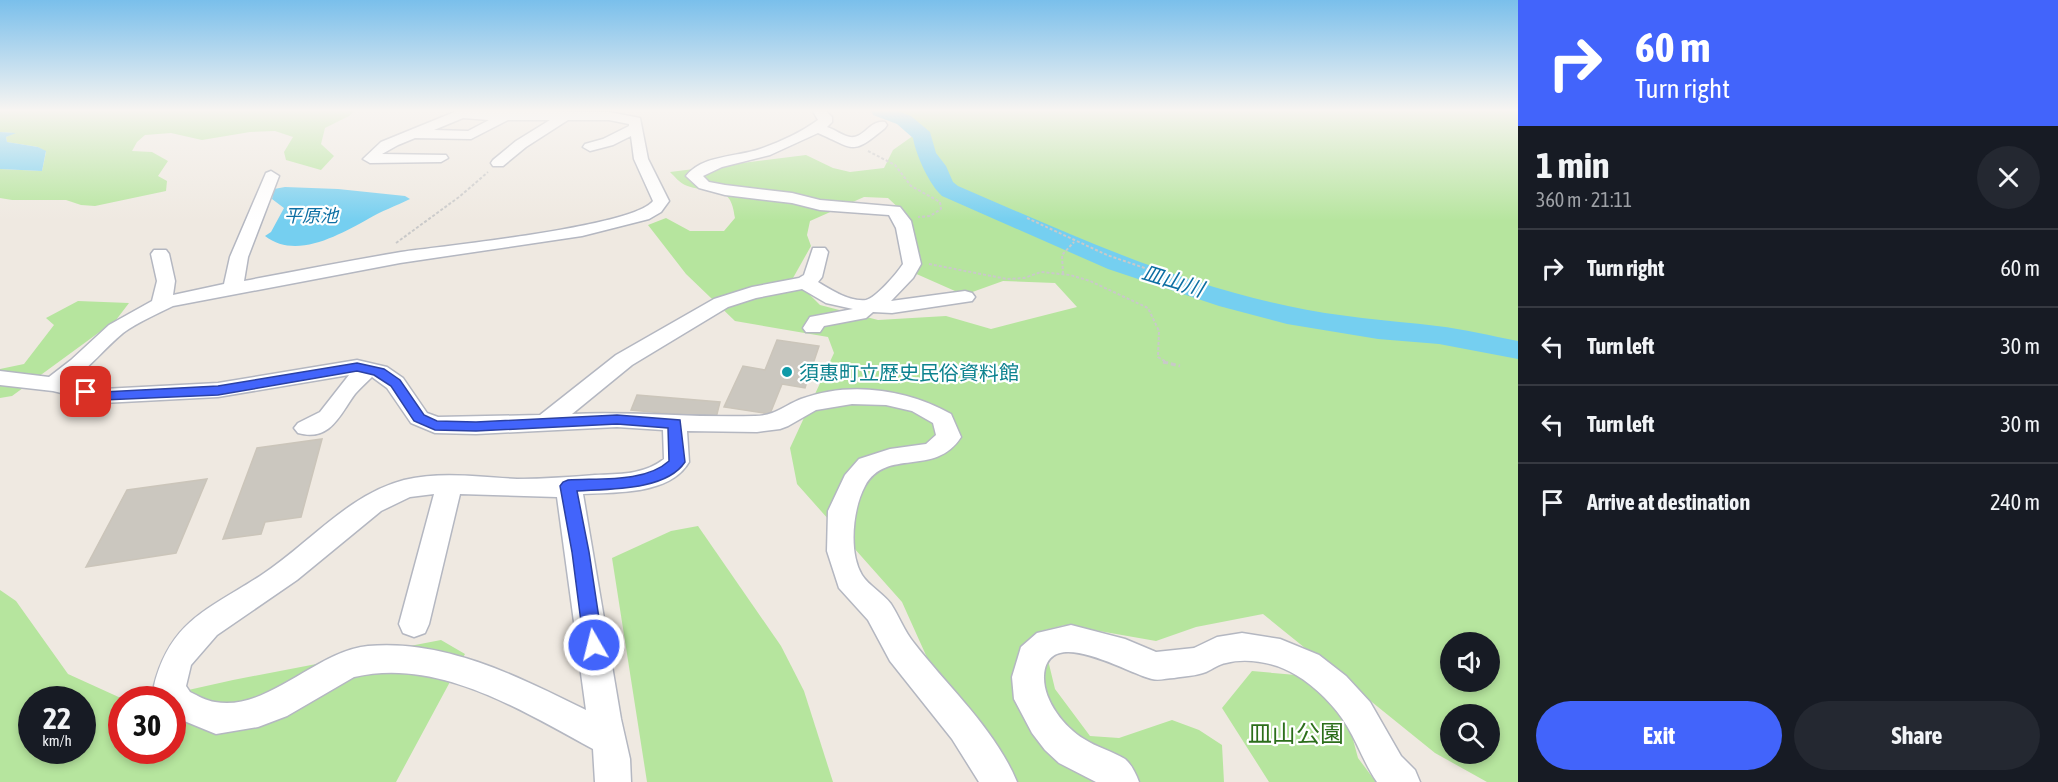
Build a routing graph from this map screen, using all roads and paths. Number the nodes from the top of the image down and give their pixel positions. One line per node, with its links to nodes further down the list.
1 (385, 147): 6 (street)
2 (517, 147): 7 (street)
3 (639, 147): 14 (street)
4 (775, 147): 9 (street)
5 (859, 147): 9 (path)
6 (441, 158)
7 (498, 163): 14 (path)
8 (271, 176): 19 (street)
9 (900, 216): 15 (street)
10 (1027, 218): 11 (path)
11 (1075, 242): 16 (path); 18 (path)
12 (819, 252): 17 (street)
13 (160, 254): 21 (street)
14 (381, 261): 19 (street)
15 (912, 264): 16 (path); 22 (street)
16 (1064, 274): 24 (path)
17 (805, 284): 22 (street); 28 (street)
18 (1194, 285)
19 (233, 289): 21 (street)
20 (964, 297): 22 (street)
21 (161, 305): 27 (street)
22 (868, 306): 23 (street)
23 (813, 328)
24 (1180, 366)
25 (368, 369): 27 (street); 28 (street); 30 (street)
26 (0, 378): 27 (street)
27 (53, 384)
28 (548, 421): 29 (street)
29 (675, 424): 32 (street); 36 (street)
30 (306, 428)
31 (448, 486): 32 (street); 33 (street); 34 (street)
32 (568, 486): 34 (street)
33 (414, 624)
34 (607, 738): 35 (street)
35 (613, 782)
36 (999, 782)
37 (1121, 782): 38 (street)
38 (1402, 782)

